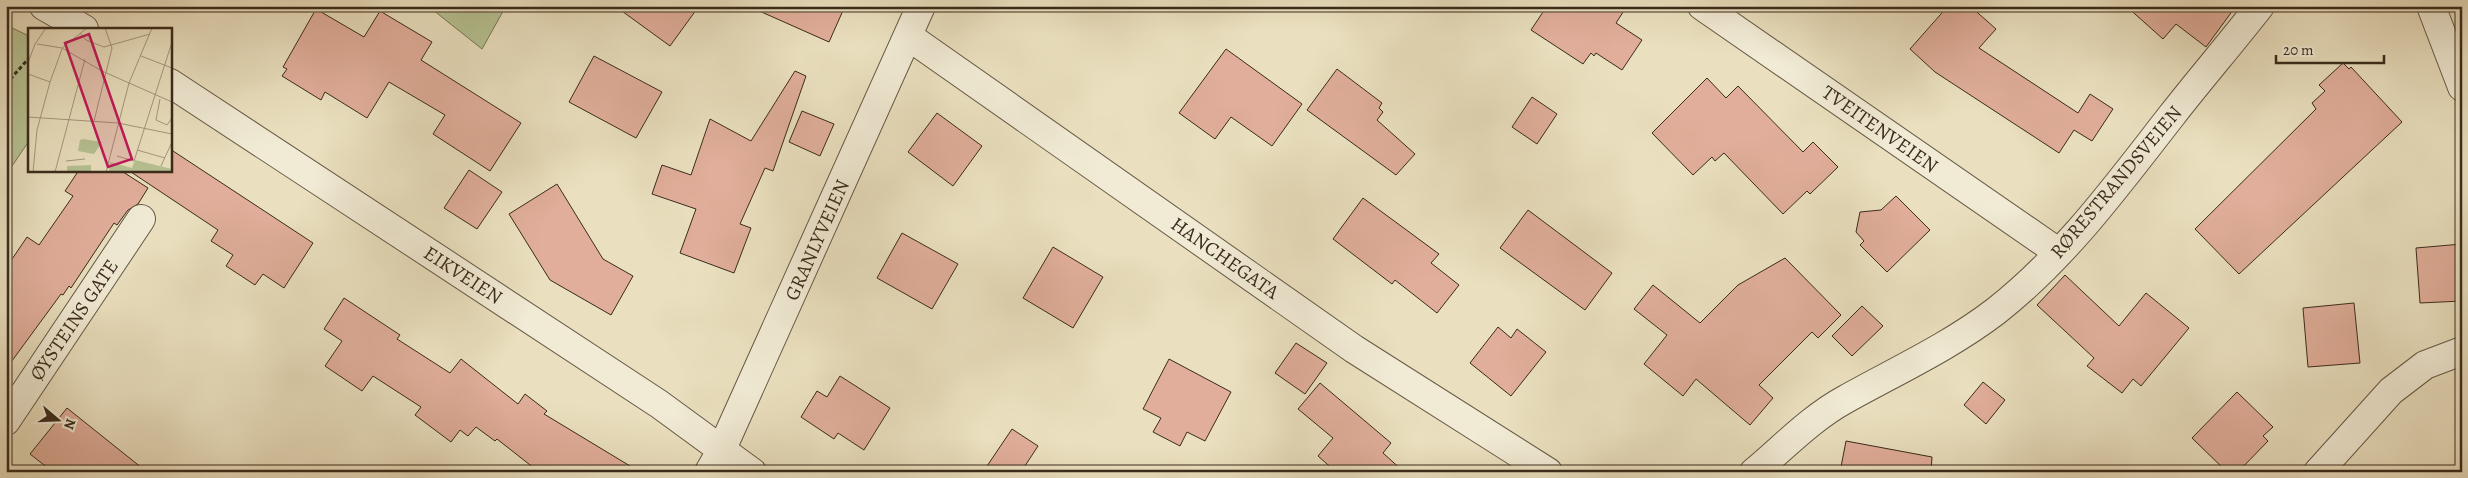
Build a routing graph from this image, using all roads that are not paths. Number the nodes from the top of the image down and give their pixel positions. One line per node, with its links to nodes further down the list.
1 (44, 6): 6 (street)
2 (921, 6): 7 (street, GRANLYVEIEN)
3 (1702, 6): 11 (street, TVEITENVEIEN)
4 (2260, 6): 11 (street, RØRESTRANDSVEIEN)
5 (2431, 6): 9 (street)
6 (82, 28)
7 (908, 36): 14 (street, GRANLYVEIEN); 16 (street, HANCHEGATA)
8 (171, 84): 14 (street, EIKVEIEN)
9 (2462, 87)
10 (141, 219): 13 (street, ØYSTEINS GATE)
11 (2058, 252): 17 (street, RØRESTRANDSVEIEN)
12 (2462, 352): 18 (street)
13 (6, 421)
14 (715, 461): 15 (street, EIKVEIEN)
15 (752, 472)
16 (1548, 472)
17 (1754, 472)
18 (2318, 472)

